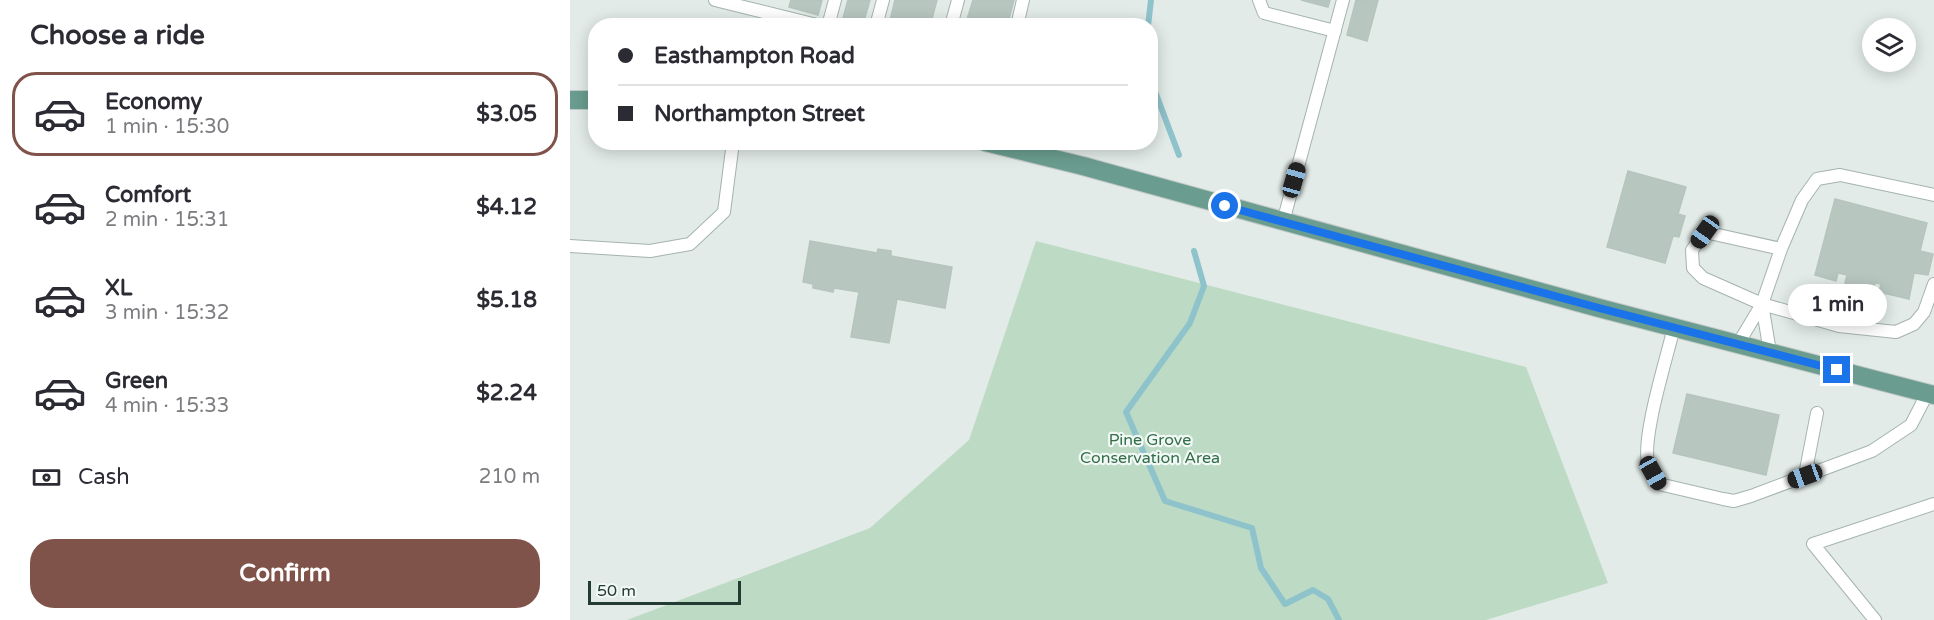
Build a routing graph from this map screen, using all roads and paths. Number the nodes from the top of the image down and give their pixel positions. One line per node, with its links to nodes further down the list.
1 (715, 0): 8 (lane)
2 (835, 0): 10 (lane)
3 (883, 0): 11 (lane)
4 (958, 0): 12 (lane)
5 (1023, 0): 13 (lane)
6 (1259, 0): 14 (lane)
7 (1343, 0): 14 (lane)
8 (730, 2): 9 (lane)
9 (790, 18)
10 (830, 18)
11 (878, 18)
12 (953, 18)
13 (1019, 18)
14 (1335, 30): 20 (lane)
15 (570, 100): 16 (main road)
16 (588, 100)
17 (732, 150): 21 (lane)
18 (1018, 150): 20 (main road)
19 (1934, 195): 22 (lane)
20 (1282, 222): 25 (main road)
21 (570, 246)
22 (1781, 249): 24 (lane); 24 (lane)
23 (1934, 284): 24 (lane)
24 (1762, 304): 26 (lane); 27 (lane)
25 (1674, 327): 26 (main road); 30 (lane)
26 (1738, 344): 27 (main road)
27 (1770, 352): 28 (main road)
28 (1931, 395): 30 (lane)
29 (1817, 413): 30 (lane)
30 (1805, 476)
31 (1934, 504): 32 (lane)
32 (1875, 620)

